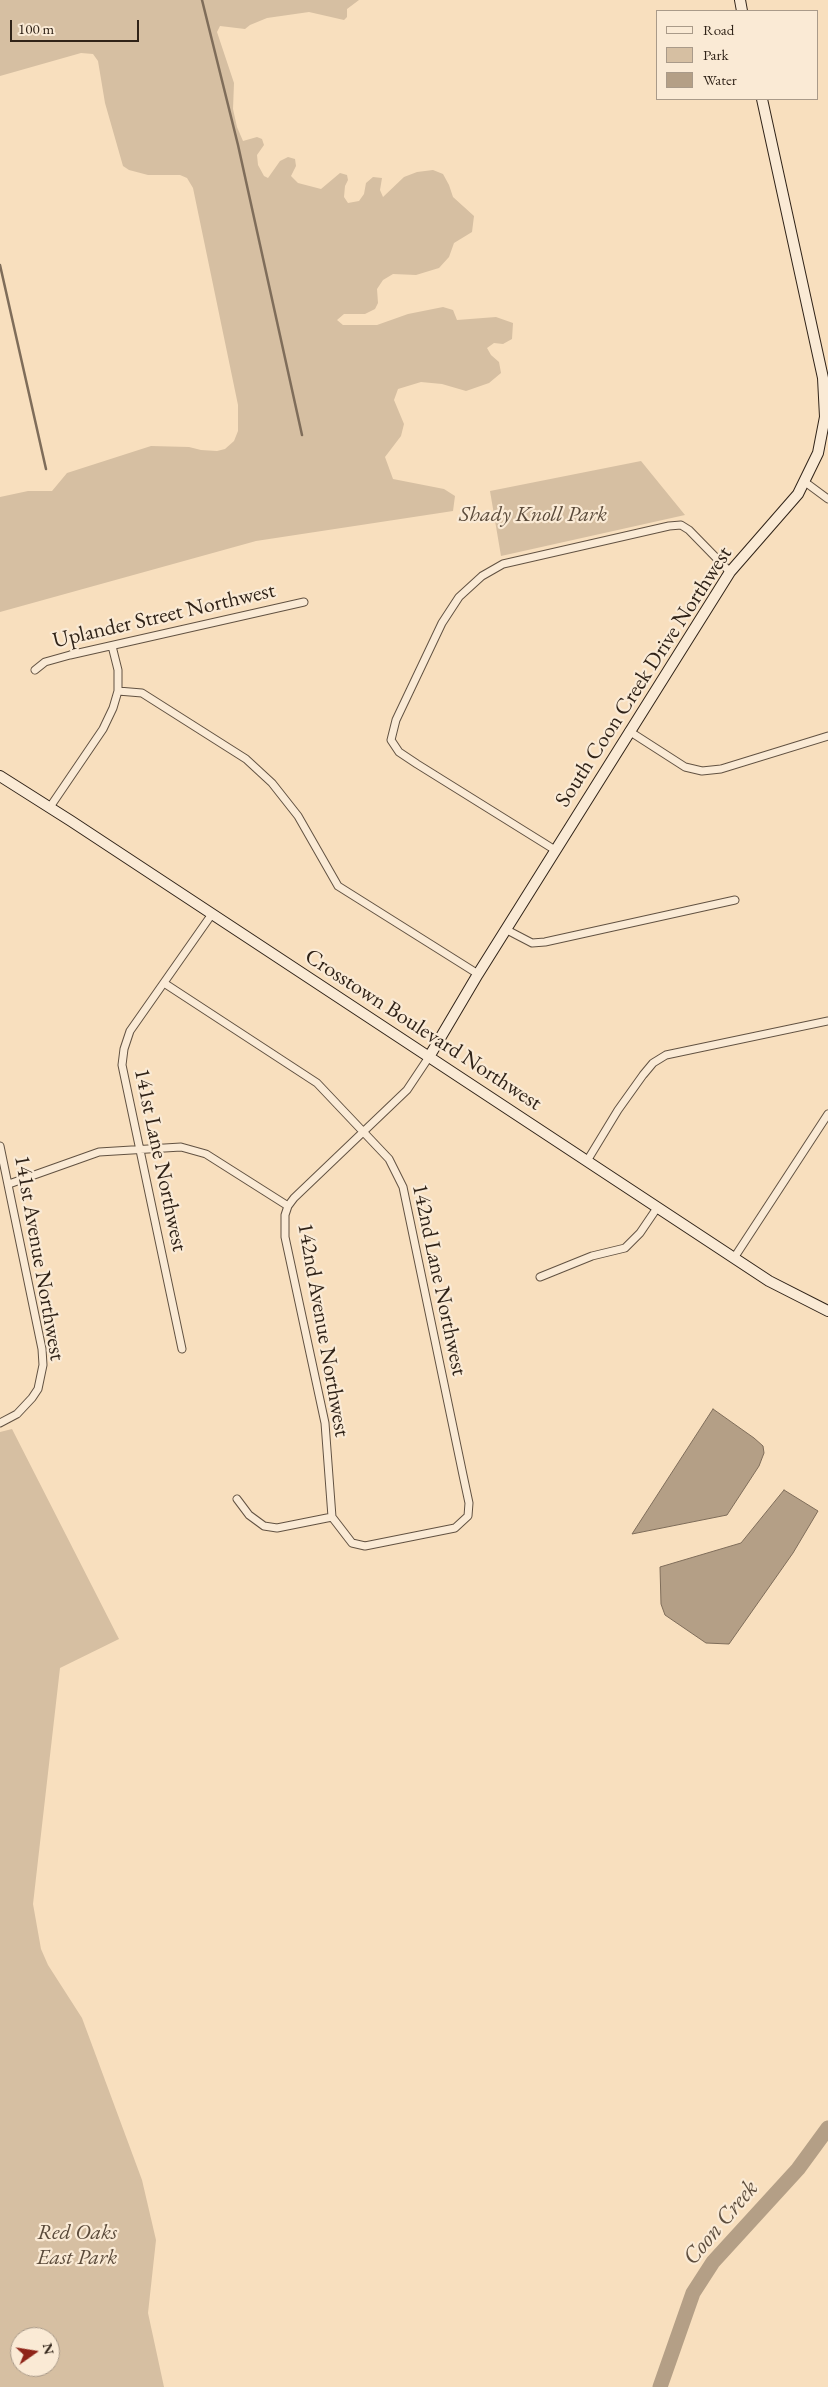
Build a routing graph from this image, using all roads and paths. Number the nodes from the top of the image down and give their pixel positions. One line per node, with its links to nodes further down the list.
1 (762, 100): 2 (street, South Coon Creek Drive Northwest)
2 (805, 482): 3 (street); 4 (street, South Coon Creek Drive Northwest)
3 (828, 499)
4 (730, 572): 9 (street, South Coon Creek Drive Northwest); 13 (street)
5 (304, 602): 6 (street, Uplander Street Northwest)
6 (112, 646): 7 (street, Uplander Street Northwest); 8 (street)
7 (35, 670)
8 (118, 691): 12 (street); 17 (street)
9 (629, 732): 10 (street); 13 (street, South Coon Creek Drive Northwest)
10 (828, 736)
11 (0, 776): 12 (street, Crosstown Boulevard Northwest)
12 (50, 807): 15 (street, Crosstown Boulevard Northwest)
13 (555, 850): 16 (street, South Coon Creek Drive Northwest)
14 (734, 900): 16 (street)
15 (212, 914): 18 (street, 141st Lane Northwest); 20 (street, Crosstown Boulevard Northwest)
16 (507, 930): 17 (street, South Coon Creek Drive Northwest)
17 (478, 974): 20 (street, South Coon Creek Drive Northwest)
18 (164, 982): 22 (street, 142nd Lane Northwest); 24 (street, 141st Lane Northwest)
19 (828, 1021): 25 (street)
20 (429, 1057): 22 (street, 142nd Avenue Northwest); 25 (street, Crosstown Boulevard Northwest)
21 (828, 1114): 29 (street)
22 (365, 1131): 27 (street, 142nd Avenue Northwest); 35 (street, 142nd Lane Northwest)
23 (0, 1146): 26 (street, 141st Avenue Northwest)
24 (139, 1148): 26 (street); 27 (street); 32 (street, 141st Lane Northwest)
25 (587, 1161): 28 (street, Crosstown Boulevard Northwest)
26 (8, 1184): 33 (street, 141st Avenue Northwest)
27 (288, 1206): 35 (street, 142nd Avenue Northwest)
28 (657, 1208): 29 (street, Crosstown Boulevard Northwest); 30 (street)
29 (734, 1258): 31 (street, Crosstown Boulevard Northwest)
30 (540, 1277)
31 (828, 1311)
32 (182, 1349)
33 (0, 1423)
34 (237, 1499): 35 (street)
35 (332, 1517)

